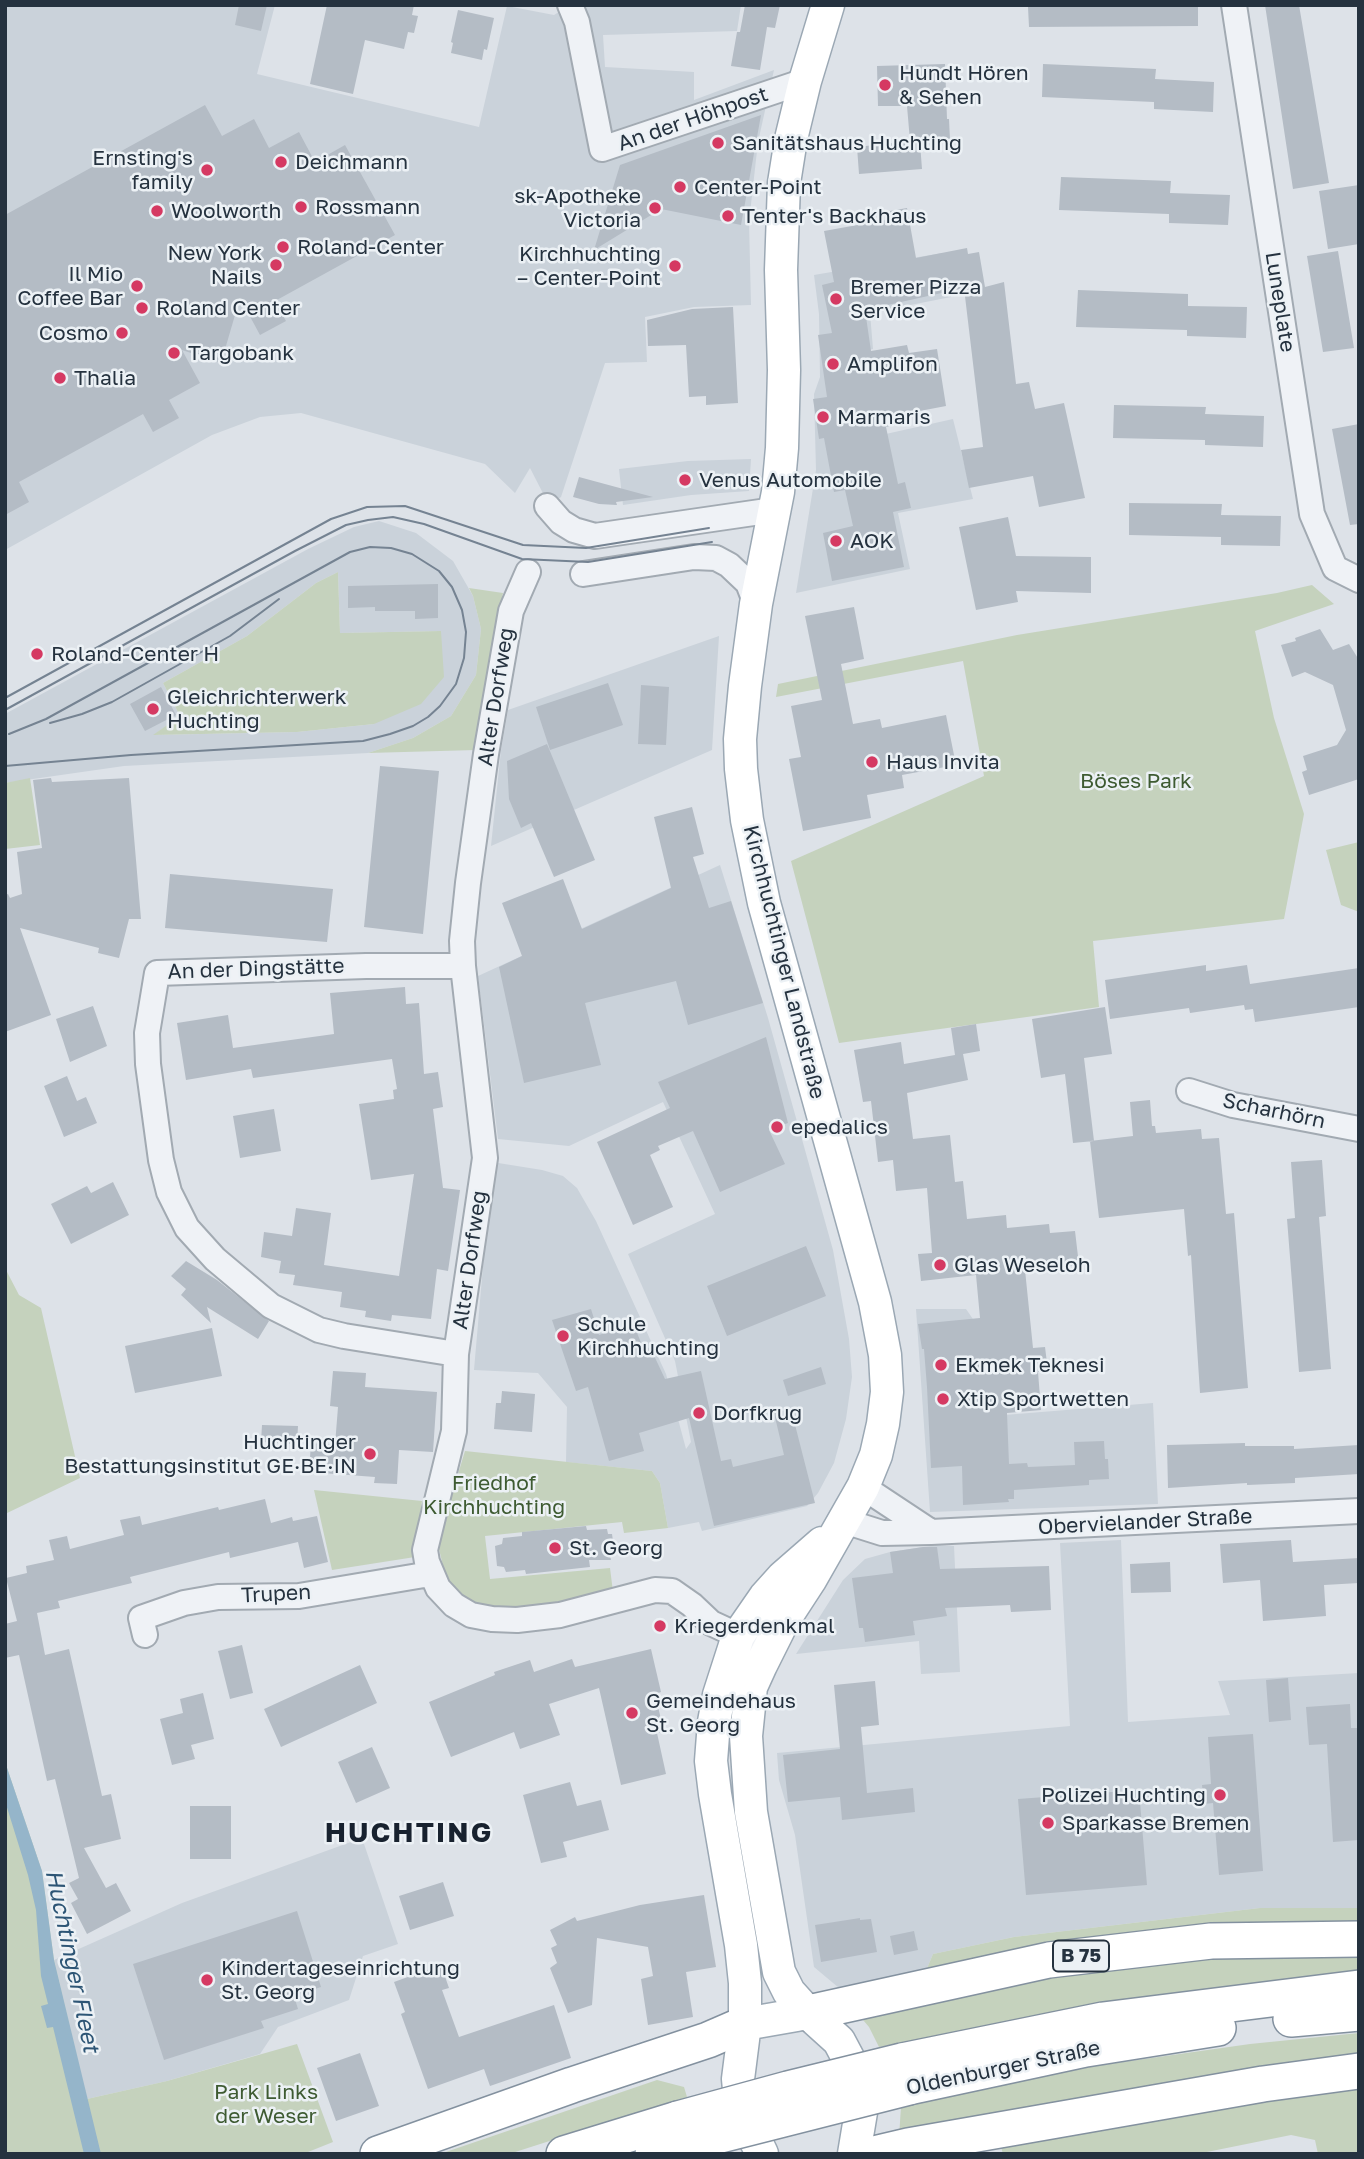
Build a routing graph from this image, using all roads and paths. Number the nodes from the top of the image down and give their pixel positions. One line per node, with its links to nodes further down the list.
1 (570, 5): 4 (street, An der Höhpost)
2 (828, 5): 4 (main road, Kirchhuchtinger Landstraße)
3 (1234, 5): 9 (street, Luneplate)
4 (805, 81): 6 (main road, Kirchhuchtinger Landstraße)
5 (547, 506): 6 (street)
6 (774, 510): 10 (main road, Kirchhuchtinger Landstraße)
7 (528, 572): 11 (street, Alter Dorfweg)
8 (583, 574): 10 (street)
9 (1359, 580)
10 (756, 604): 15 (main road, Kirchhuchtinger Landstraße)
11 (463, 966): 14 (street, Alter Dorfweg); 14 (street, An der Dingstätte)
12 (1189, 1091): 13 (street, Scharhörn)
13 (1359, 1129)
14 (456, 1354): 19 (street, Alter Dorfweg)
15 (863, 1487): 17 (main road, Kirchhuchtinger Landstraße); 18 (street)
16 (1359, 1511): 18 (street, Obervielander Straße)
17 (840, 1526): 18 (street, Obervielander Straße); 21 (main road, Kirchhuchtinger Landstraße); 22 (main road, Kirchhuchtinger Landstraße)
18 (931, 1532)
19 (430, 1574): 20 (street, Trupen); 21 (street)
20 (145, 1635)
21 (738, 1636): 22 (street); 27 (main road, Kirchhuchtinger Landstraße)
22 (769, 1650): 25 (main road, Kirchhuchtinger Landstraße)
23 (1359, 1939): 25 (highway, B 75)
24 (1359, 1988): 29 (highway)
25 (808, 2013): 27 (main road); 34 (main road, Kirchhuchtinger Landstraße)
26 (1359, 2013): 29 (highway, Oldenburger Straße)
27 (745, 2024): 31 (highway); 33 (main road, Kirchhuchtinger Landstraße)
28 (1359, 2071): 35 (highway)
29 (905, 2074): 30 (highway, Oldenburger Straße, bridge)
30 (672, 2139): 32 (highway, Oldenburger Straße)
31 (378, 2154)
32 (564, 2154)
33 (762, 2154)
34 (854, 2154)
35 (874, 2154)

